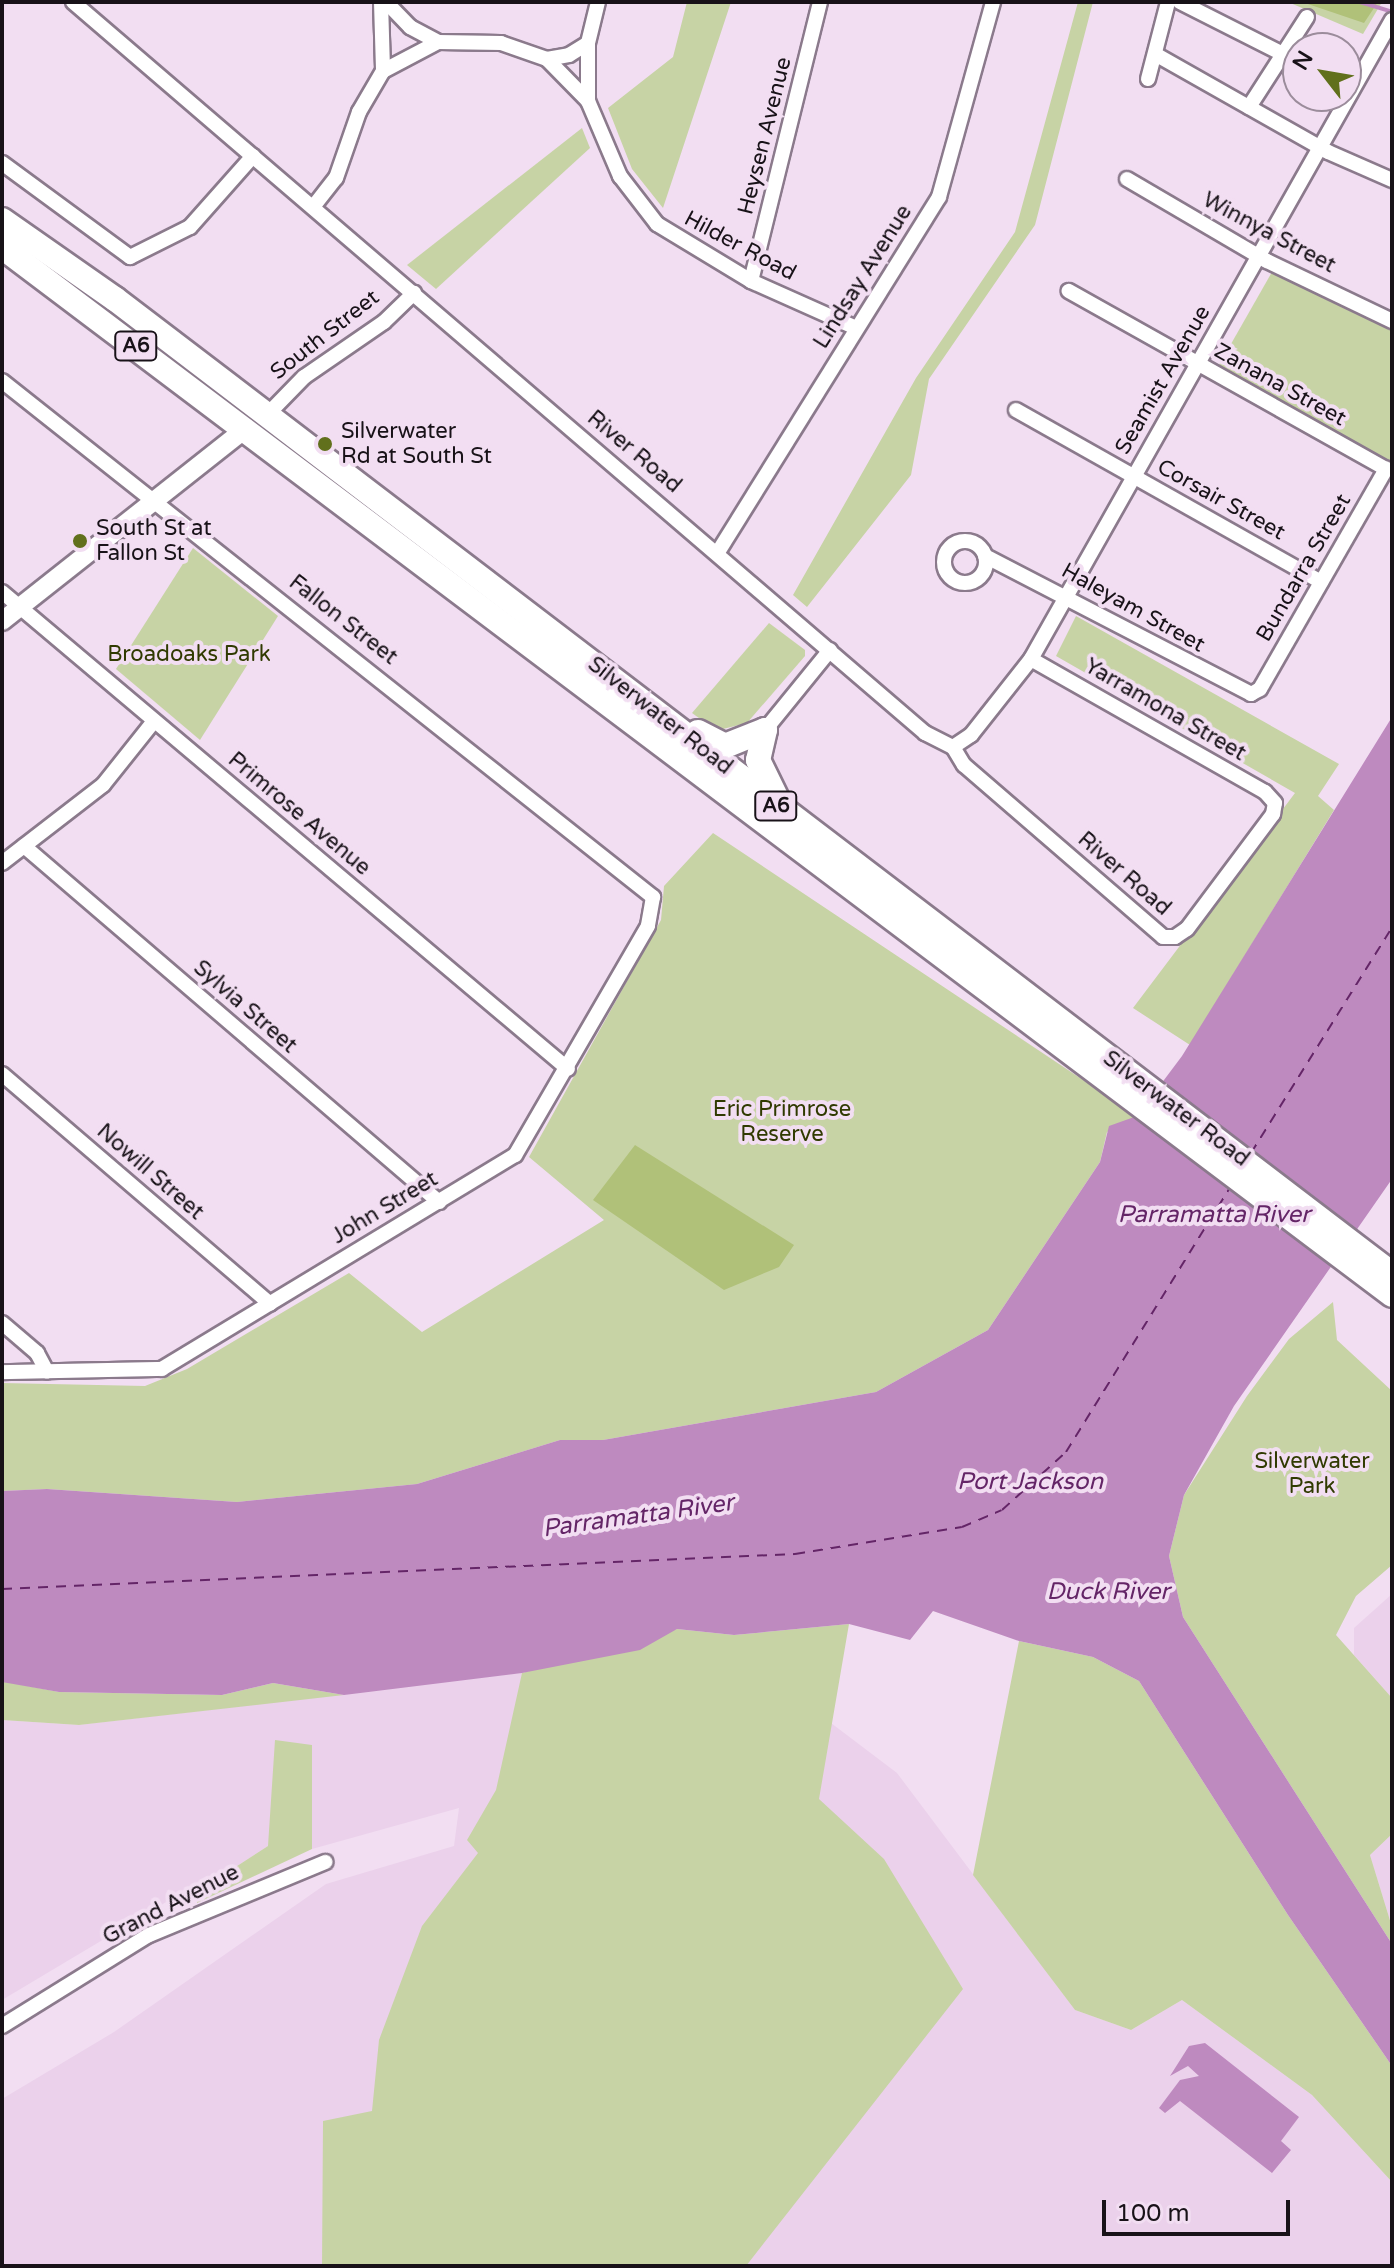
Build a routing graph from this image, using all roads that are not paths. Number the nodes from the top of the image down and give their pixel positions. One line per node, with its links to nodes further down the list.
1 (73, 2): 22 (street, River Road)
2 (384, 2): 11 (street); 17 (street)
3 (598, 2): 12 (street)
4 (820, 2): 31 (street, Heysen Avenue)
5 (993, 2): 36 (street, Lindsay Avenue)
6 (1168, 2): 14 (street)
7 (1180, 2): 13 (street)
8 (1307, 17): 10 (street)
9 (1388, 27): 21 (street, Seamist Avenue)
10 (1298, 32)
11 (438, 42): 15 (street, Hilder Road); 17 (street)
12 (588, 43): 15 (street); 19 (street)
13 (1282, 53)
14 (1155, 54): 18 (street); 20 (street)
15 (547, 59): 19 (street, Hilder Road)
16 (1282, 59): 20 (street)
17 (383, 71): 27 (street)
18 (1148, 79)
19 (588, 101): 31 (street, Hilder Road)
20 (1249, 107): 21 (street)
21 (1320, 147): 25 (street); 30 (street, Seamist Avenue)
22 (253, 156): 23 (street); 27 (street, River Road)
23 (2, 163)
24 (1127, 179): 30 (street, Winnya Street)
25 (1392, 180)
26 (2, 205): 32 (highway)
27 (313, 207): 34 (street, River Road)
28 (2, 220): 32 (highway, Silverwater Road / A6)
29 (2, 249): 41 (highway, Silverwater Road / A6)
30 (1258, 256): 35 (street, Winnya Street); 37 (street, Seamist Avenue)
31 (751, 281): 36 (street, Hilder Road)
32 (93, 283): 40 (highway, Silverwater Road / A6)
33 (1069, 291): 37 (street, Zanana Street)
34 (414, 293): 40 (street, South Street); 45 (street, River Road)
35 (1392, 321)
36 (856, 328): 45 (street, Lindsay Avenue)
37 (1198, 364): 42 (street, Zanana Street); 43 (street, Seamist Avenue)
38 (2, 381): 44 (street, Fallon Street)
39 (1016, 410): 43 (street, Corsair Street)
40 (267, 415): 54 (highway, Silverwater Road / A6)
41 (246, 428): 44 (street); 64 (highway, Silverwater Road / A6)
42 (1386, 469): 47 (street, Bundarra Street)
43 (1134, 476): 47 (street, Corsair Street); 49 (street, Seamist Avenue)
44 (155, 500): 50 (street); 62 (street, Fallon Street)
45 (718, 552): 52 (street, River Road)
46 (985, 556): 49 (street, Haleyam Street)
47 (1321, 582): 55 (street, Bundarra Street)
48 (2, 592): 50 (street, Primrose Avenue)
49 (1067, 595): 53 (street, Seamist Avenue); 55 (street, Haleyam Street)
50 (20, 607): 51 (street); 56 (street, Primrose Avenue)
51 (2, 621)
52 (830, 650): 57 (street); 58 (street, River Road)
53 (1031, 659): 58 (street, Seamist Avenue); 63 (street, Yarramona Street)
54 (600, 669): 57 (highway); 59 (highway, Silverwater Road / A6)
55 (1260, 689)
56 (154, 721): 60 (street); 65 (street, Primrose Avenue)
57 (765, 730): 59 (highway)
58 (953, 747): 63 (street, River Road)
59 (785, 813): 64 (highway, Silverwater Road / A6)
60 (24, 846): 61 (street); 67 (street, Sylvia Street)
61 (2, 863)
62 (653, 897): 65 (street, John Street)
63 (1163, 937)
64 (1101, 1063): 68 (highway, Silverwater Road / A6); 69 (highway, Silverwater Road / A6)
65 (568, 1069): 67 (street, John Street)
66 (2, 1074): 70 (street, Nowill Street)
67 (439, 1202): 70 (street, John Street)
68 (1392, 1274)
69 (1392, 1295)
70 (270, 1304): 73 (street, John Street)
71 (2, 1323): 73 (street)
72 (2, 1372): 73 (street, John Street)
73 (47, 1372)
74 (325, 1862): 75 (street, Grand Avenue)
75 (2, 2026)

